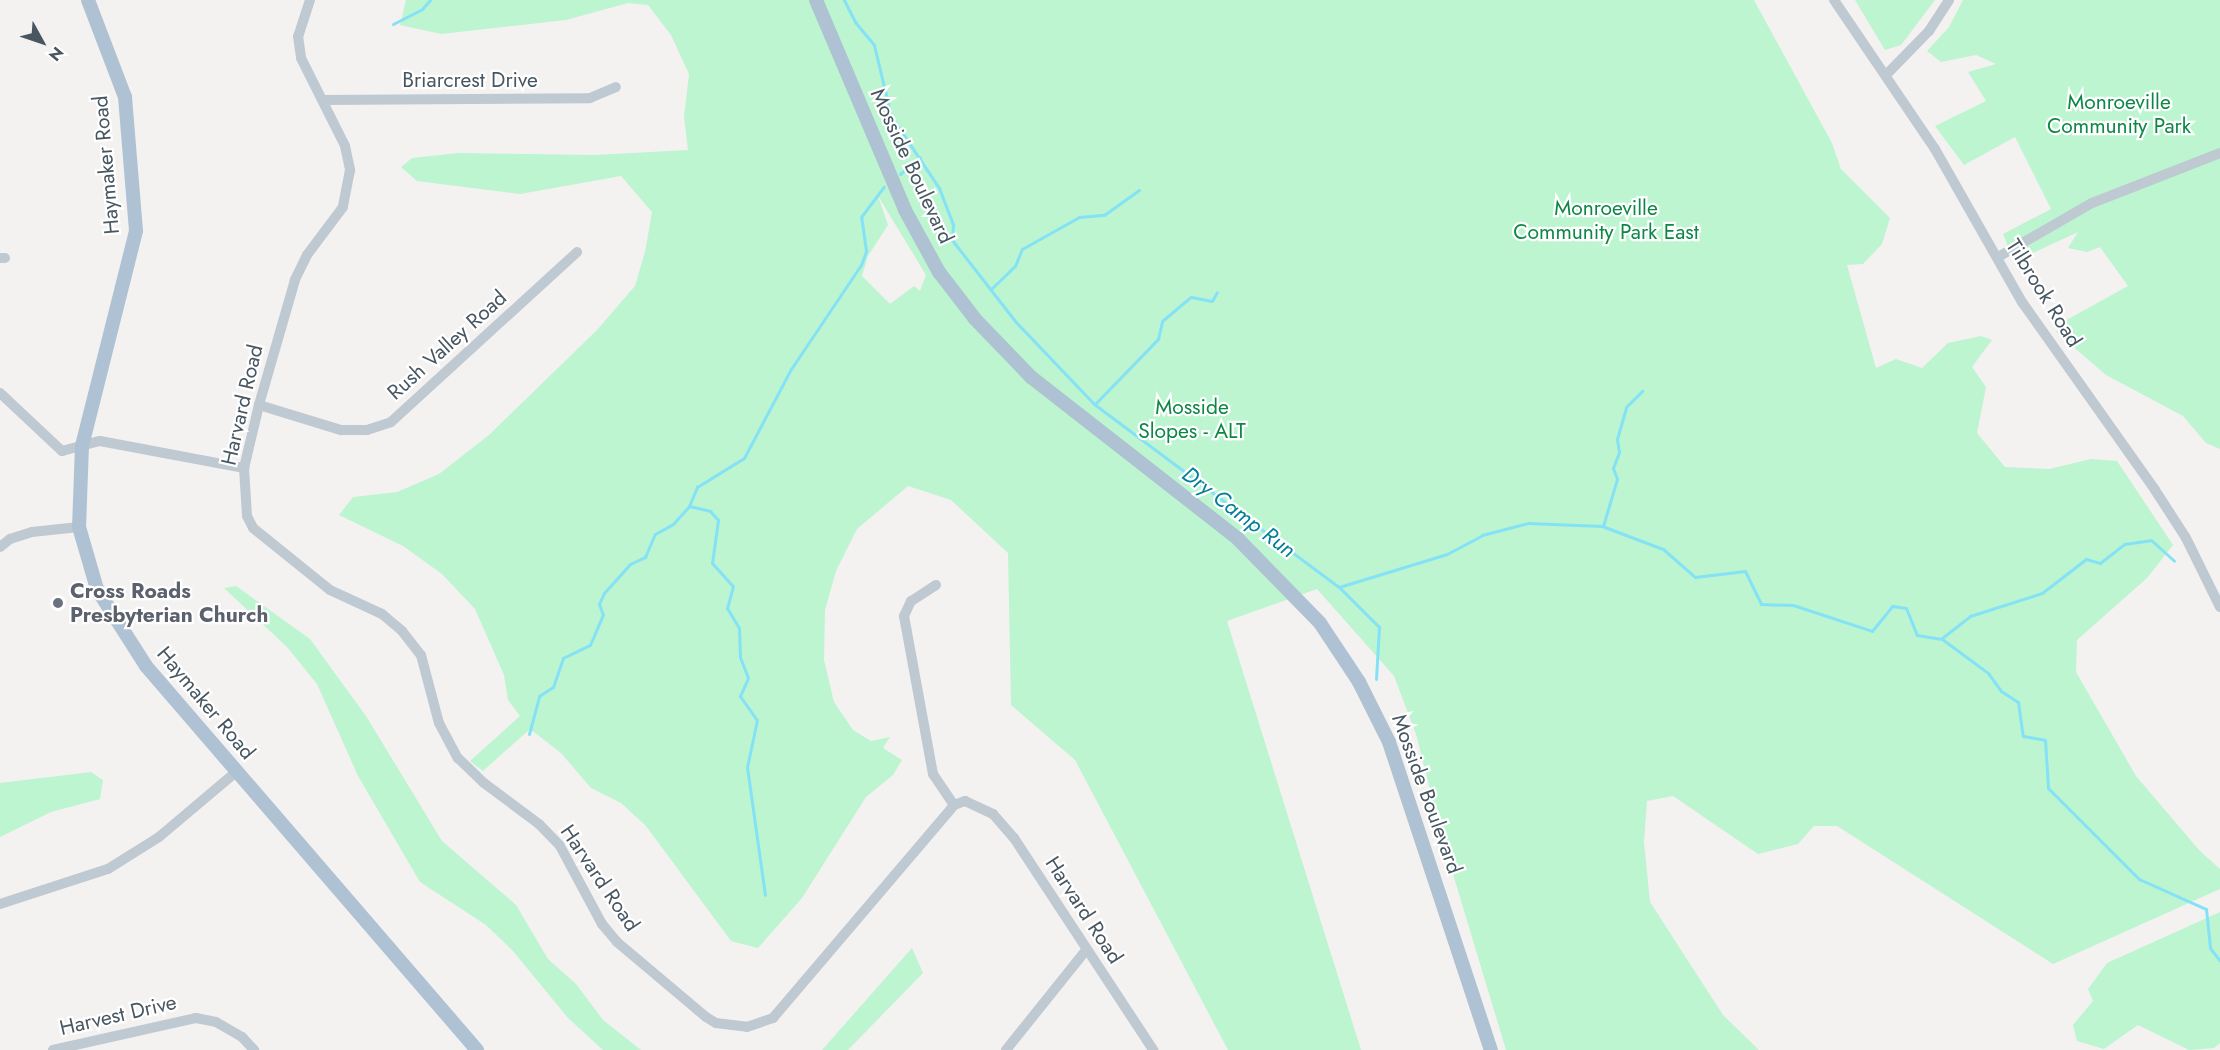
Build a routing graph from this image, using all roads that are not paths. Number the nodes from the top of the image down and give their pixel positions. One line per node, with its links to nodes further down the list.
1 (88, 0): 14 (main road, Haymaker Road)
2 (309, 0): 8 (street, Harvard Road)
3 (816, 0): 29 (main road, Mosside Boulevard)
4 (1834, 0): 6 (street, Tilbrook Road)
5 (1949, 0): 6 (street)
6 (1886, 75): 11 (street, Tilbrook Road)
7 (616, 87): 8 (street, Briarcrest Drive)
8 (323, 100): 13 (street, Harvard Road)
9 (2220, 153): 11 (street)
10 (577, 252): 13 (street, Rush Valley Road)
11 (1998, 257): 19 (street, Tilbrook Road)
12 (0, 393): 14 (street)
13 (259, 405): 15 (street, Harvard Road)
14 (82, 446): 15 (street); 16 (main road, Haymaker Road)
15 (244, 468): 21 (street, Harvard Road)
16 (79, 527): 17 (street); 20 (main road, Haymaker Road)
17 (0, 547)
18 (936, 585): 21 (street)
19 (2220, 607)
20 (236, 772): 22 (street); 26 (main road, Haymaker Road)
21 (954, 806): 23 (street, Harvard Road)
22 (0, 904)
23 (1086, 950): 27 (street); 28 (street, Harvard Road)
24 (52, 1050): 25 (street, Harvest Drive)
25 (254, 1050)
26 (477, 1050)
27 (1006, 1050)
28 (1153, 1050)
29 (1491, 1050)

